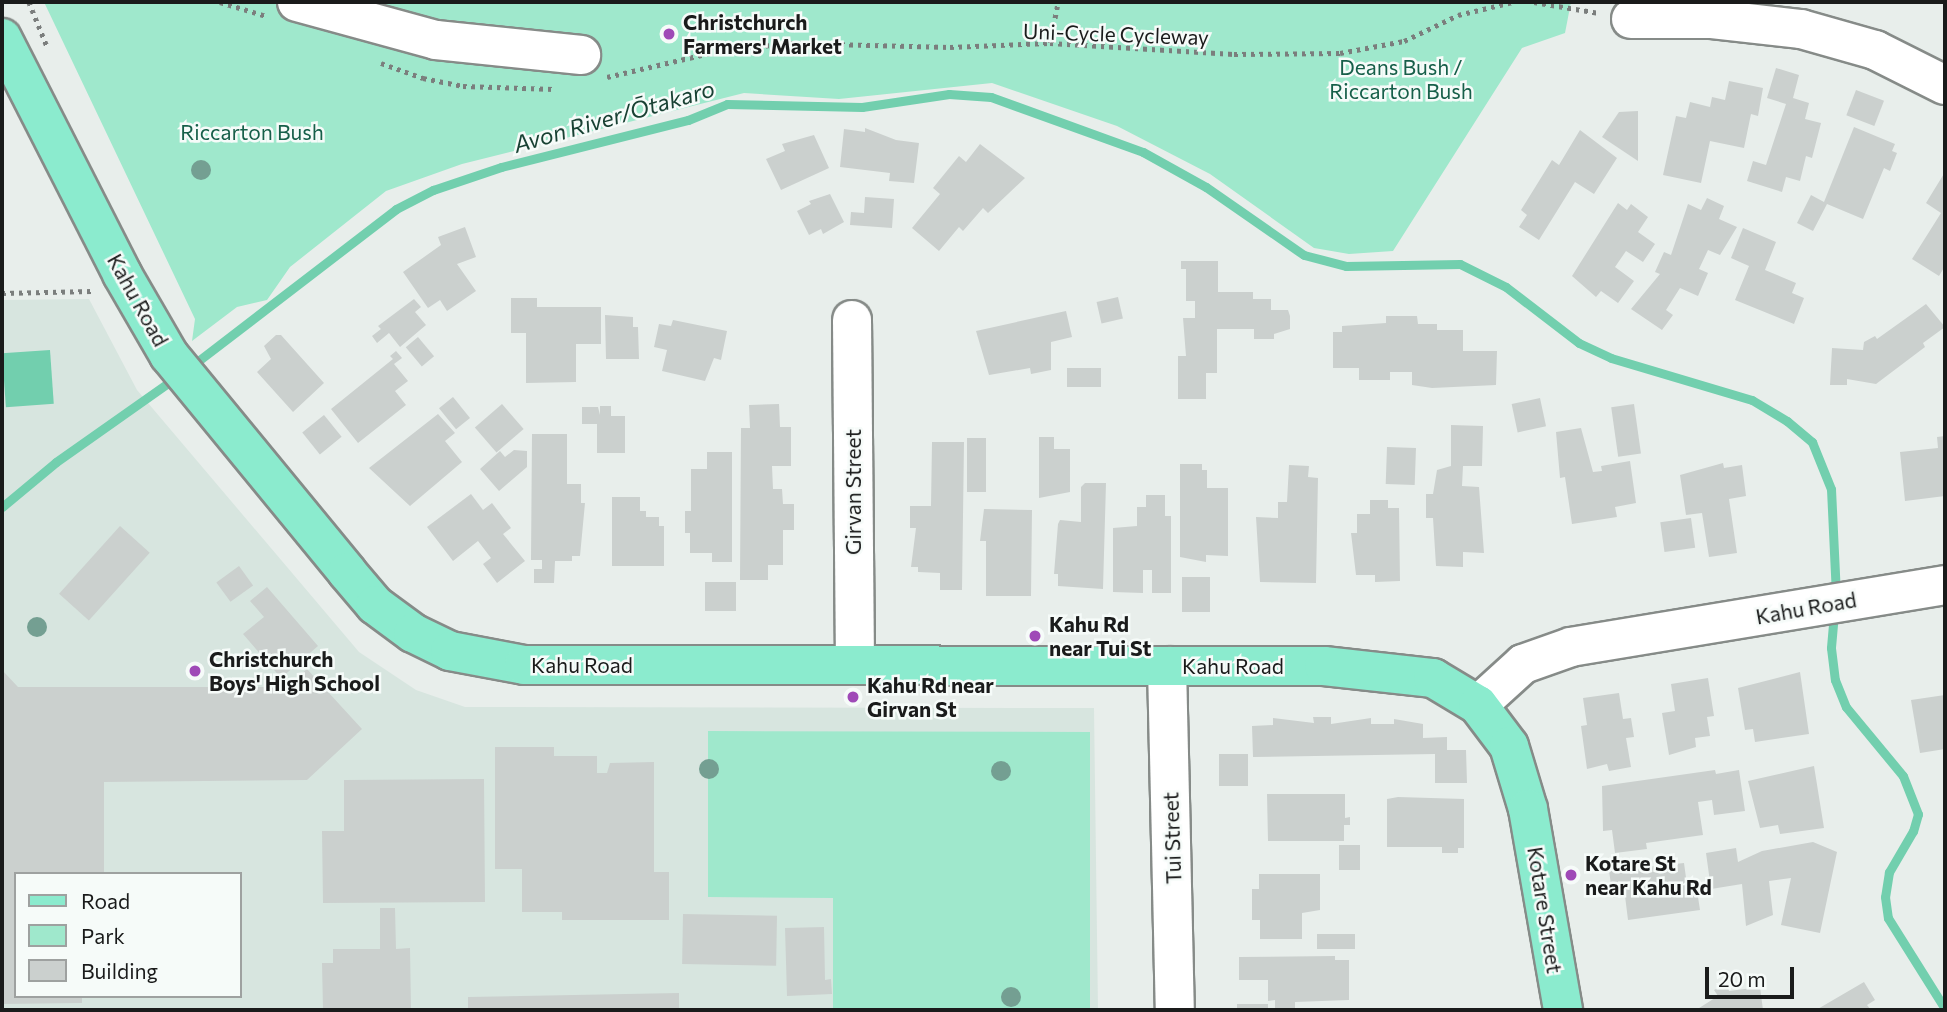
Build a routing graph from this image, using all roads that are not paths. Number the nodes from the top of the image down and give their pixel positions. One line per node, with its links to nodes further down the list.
1 (297, 2): 4 (street)
2 (1631, 19): 5 (street)
3 (2, 38): 8 (main road, Kahu Road)
4 (582, 55)
5 (1945, 85)
6 (852, 320): 8 (street, Girvan Street)
7 (1945, 585): 10 (street, Kahu Road)
8 (855, 664): 9 (main road, Kahu Road)
9 (1167, 666): 10 (main road, Kahu Road); 12 (street, Tui Street)
10 (1478, 705): 11 (main road, Kahu Road)
11 (1528, 809): 13 (main road, Kotare Street)
12 (1175, 1010)
13 (1563, 1010)

